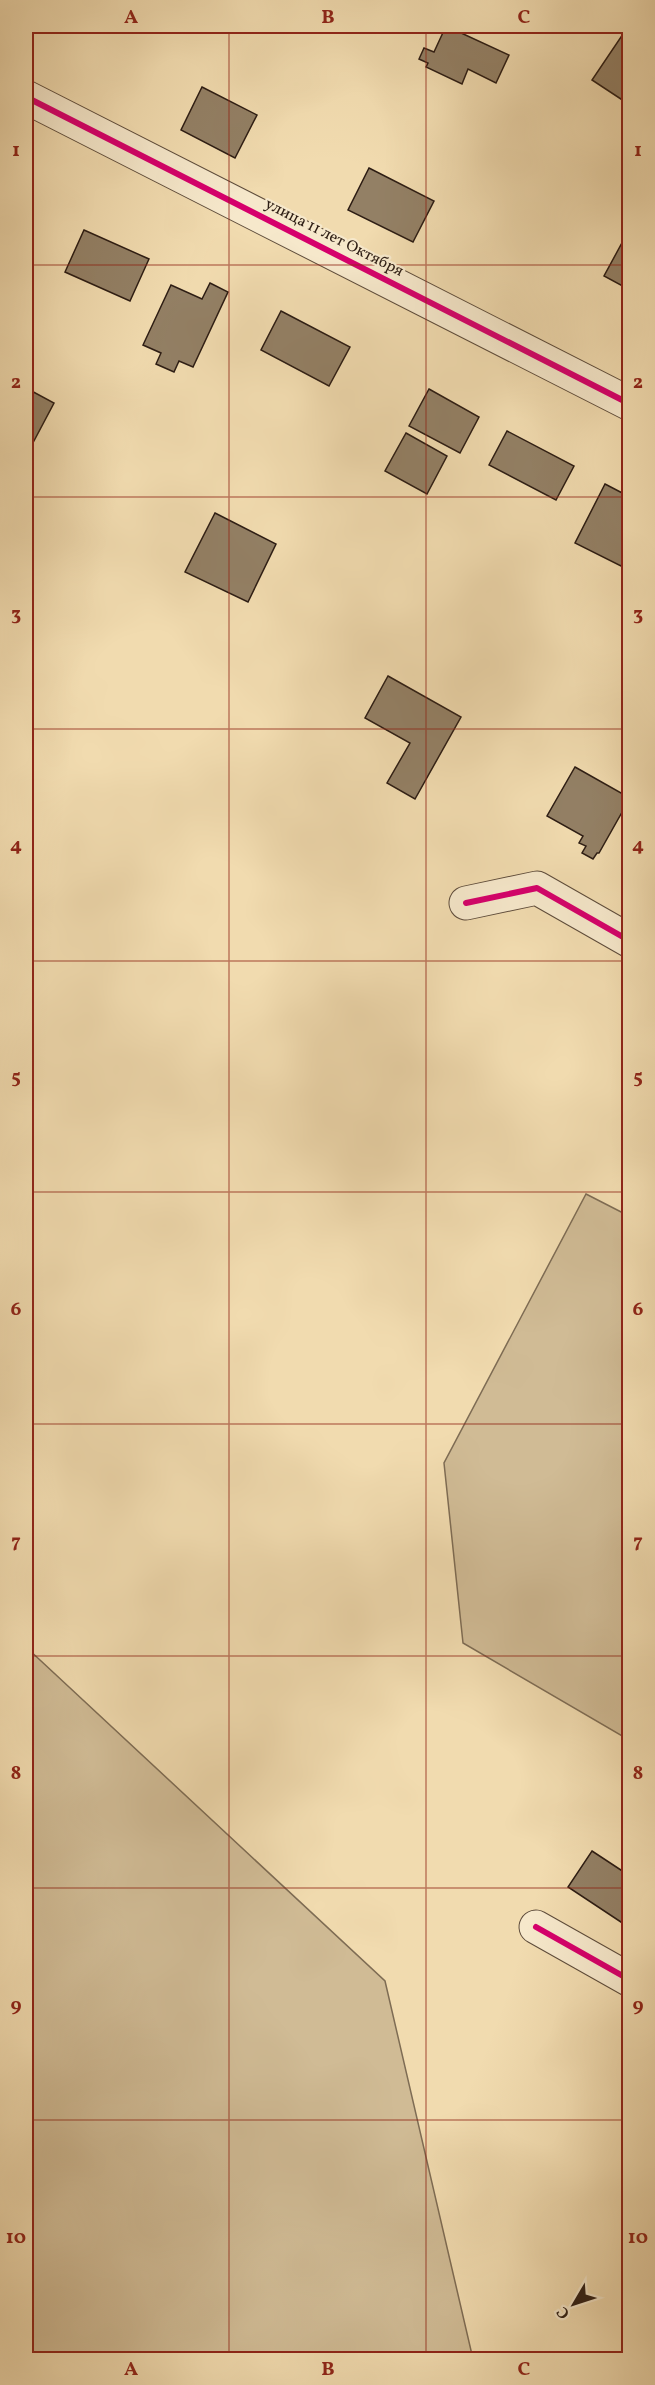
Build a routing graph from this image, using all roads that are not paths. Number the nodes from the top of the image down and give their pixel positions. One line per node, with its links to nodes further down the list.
1 (26, 97): 2 (street, улица 11 лет Октября)
2 (630, 404)
3 (466, 903): 4 (street)
4 (630, 941)
5 (536, 1927): 6 (street)
6 (630, 1980)

